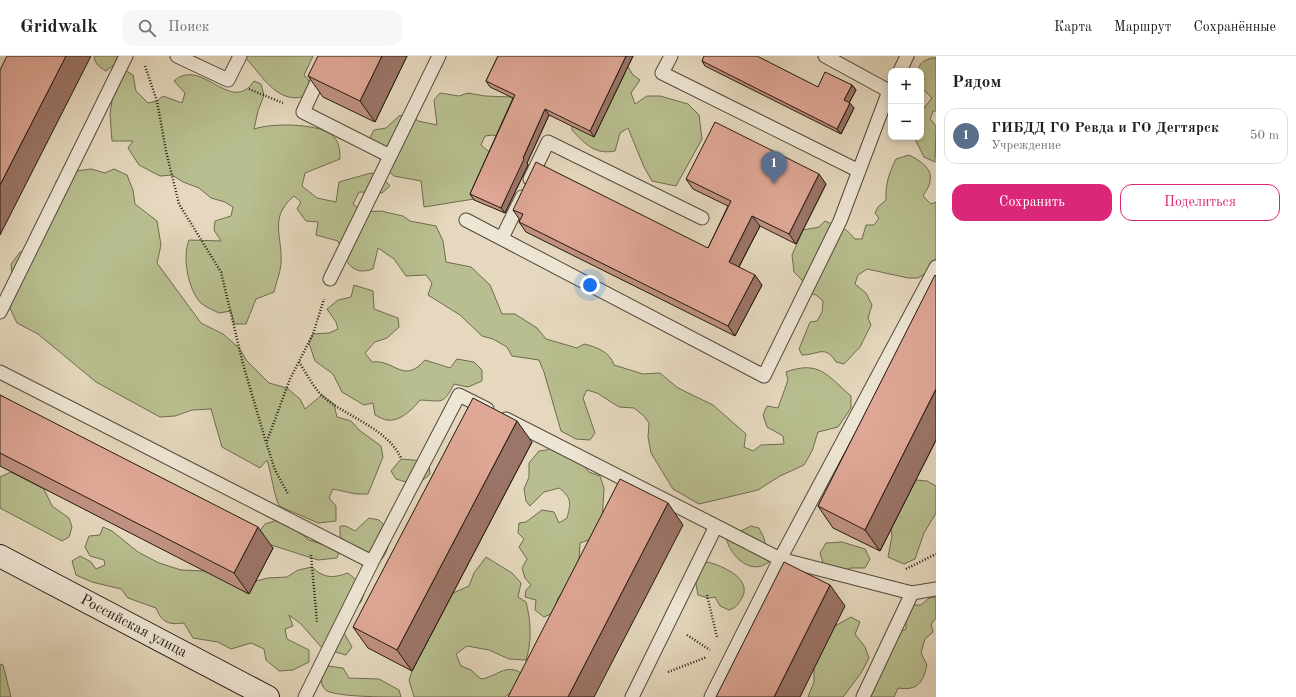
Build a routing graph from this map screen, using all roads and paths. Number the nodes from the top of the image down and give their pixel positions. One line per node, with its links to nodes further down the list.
1 (126, 56): 22 (lane)
2 (177, 56): 11 (lane)
3 (240, 56): 11 (lane)
4 (329, 56): 14 (lane)
5 (439, 56): 15 (lane)
6 (671, 56): 16 (lane)
7 (825, 56): 12 (lane)
8 (907, 56): 10 (lane)
9 (144, 63): 25 (path)
10 (901, 68)
11 (228, 80): 14 (path)
12 (888, 89)
13 (888, 95): 16 (lane)
14 (303, 112): 15 (lane)
15 (390, 156): 21 (lane)
16 (859, 171): 19 (lane)
17 (702, 218): 19 (lane)
18 (466, 220): 19 (lane)
19 (502, 238)
20 (936, 267): 31 (lane)
21 (330, 279): 23 (path)
22 (0, 312)
23 (299, 362): 25 (path); 26 (path)
24 (0, 372): 29 (lane)
25 (266, 442): 27 (path)
26 (413, 484): 28 (lane); 32 (lane)
27 (289, 496)
28 (716, 526): 31 (lane); 33 (lane)
29 (309, 530): 32 (lane); 39 (path)
30 (0, 556): 41 (main road, Российская улица)
31 (780, 559): 35 (lane); 38 (lane)
32 (372, 562): 39 (lane)
33 (697, 564): 36 (lane); 37 (path)
34 (936, 589): 35 (lane)
35 (912, 593): 45 (lane)
36 (669, 622): 37 (path); 40 (lane)
37 (720, 652): 38 (path); 40 (path)
38 (734, 652): 44 (lane)
39 (323, 658): 42 (lane)
40 (638, 684): 43 (lane)
41 (268, 697)
42 (305, 697)
43 (632, 697)
44 (711, 697)
45 (863, 697)

